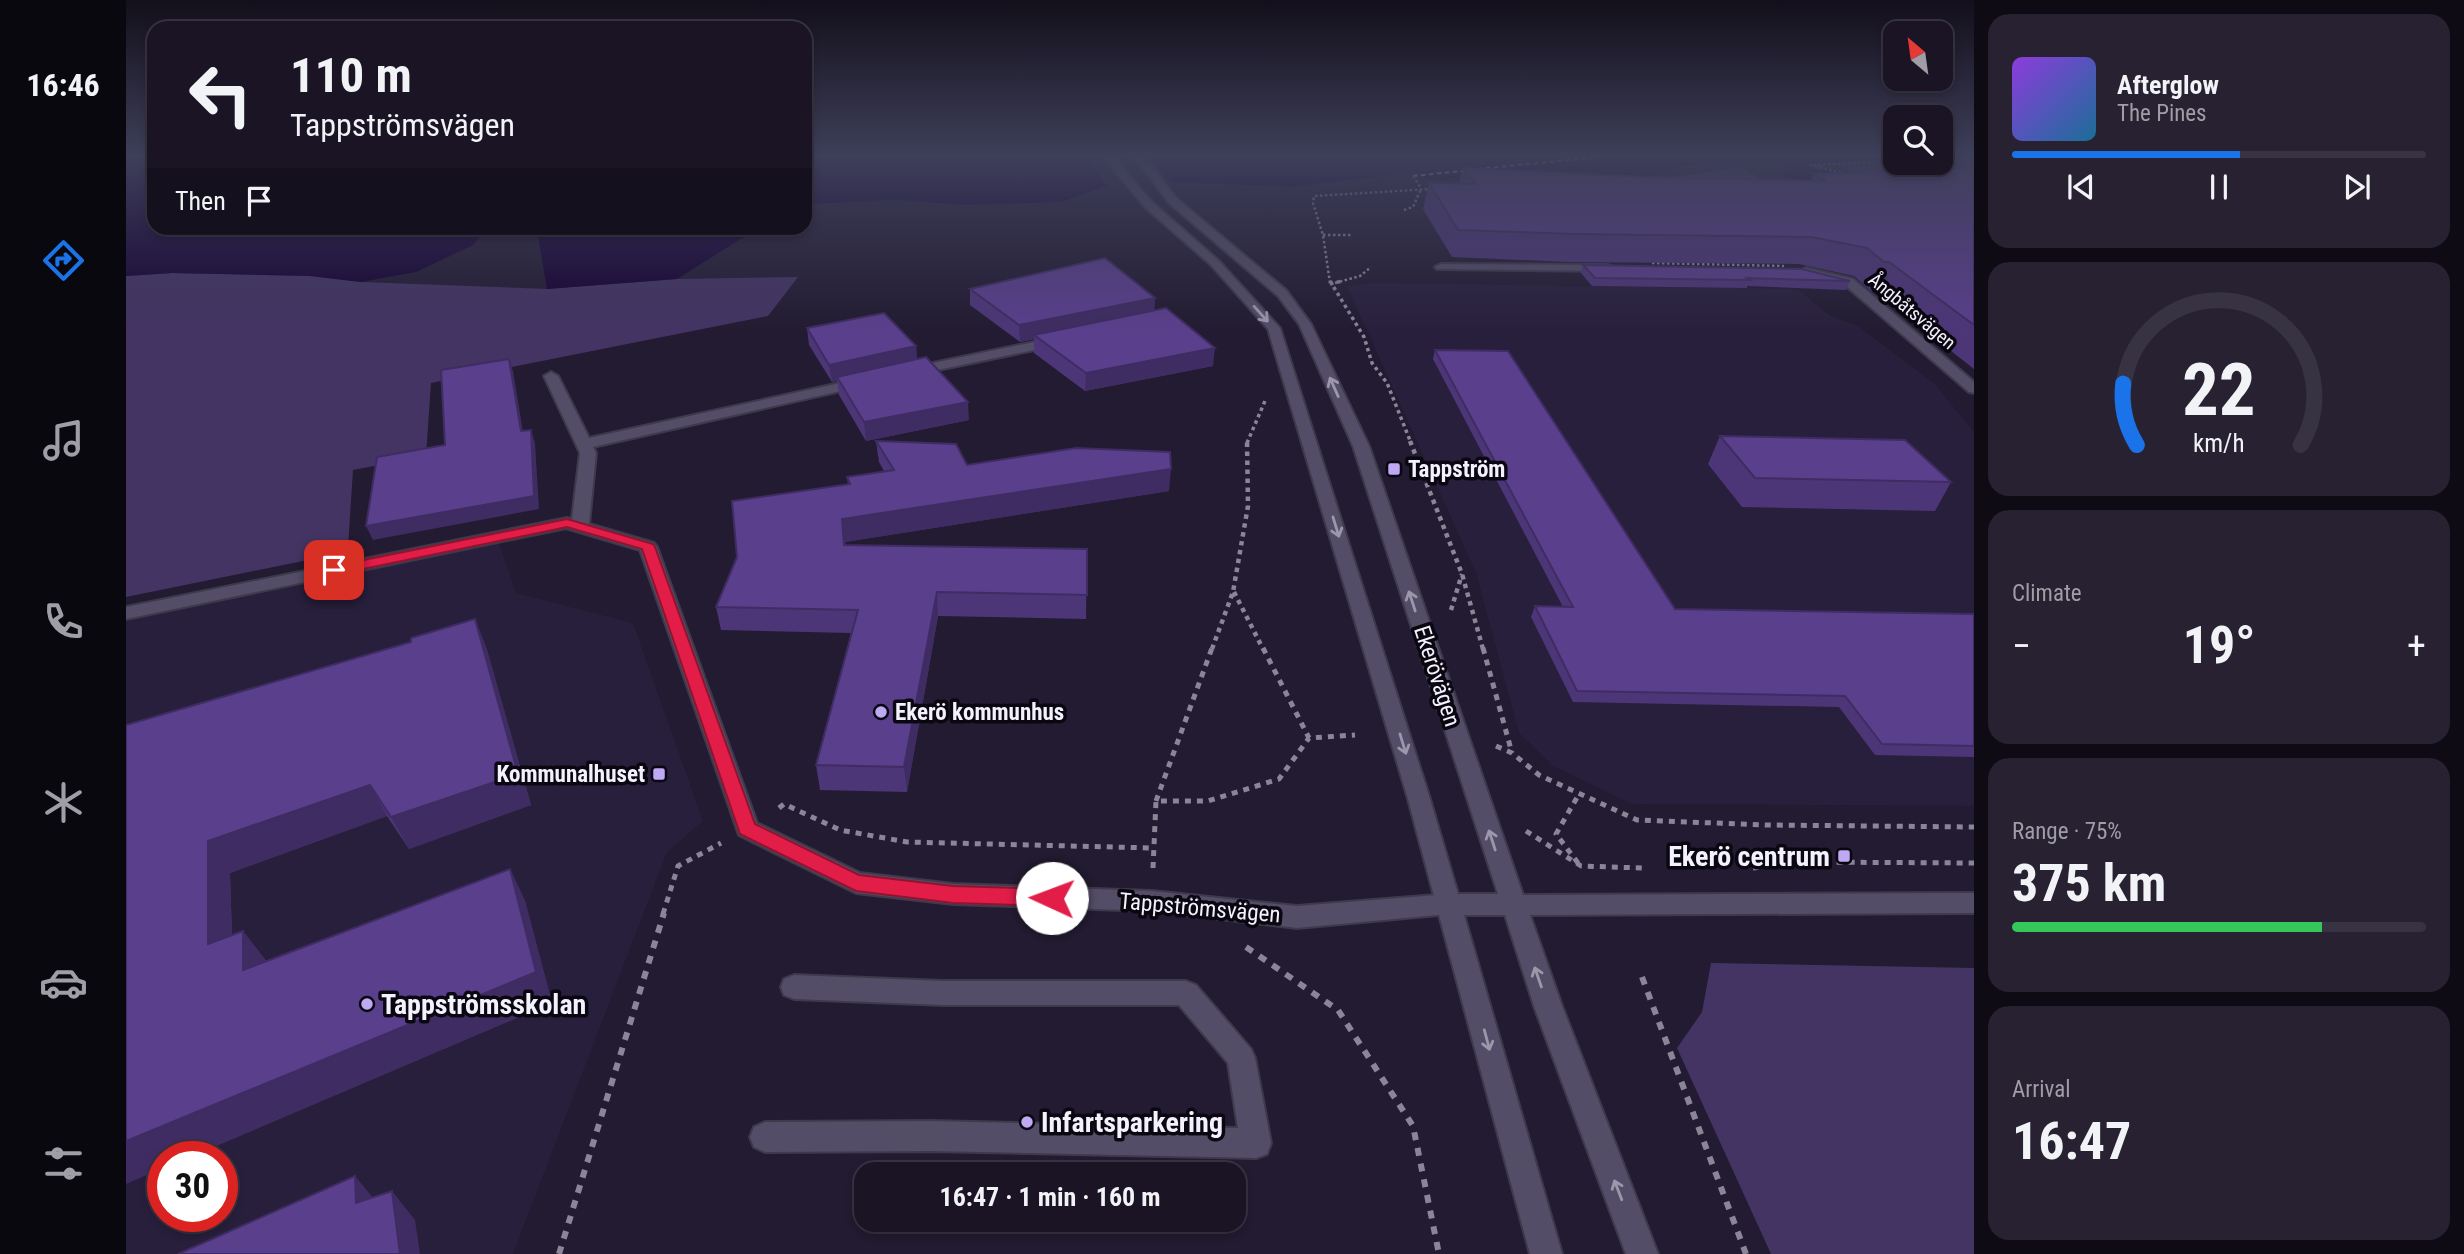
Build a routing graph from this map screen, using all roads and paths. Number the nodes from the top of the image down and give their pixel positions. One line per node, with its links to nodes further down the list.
1 (1161, 216): 34 (main road, one-way to 34)
2 (1190, 216): 35 (main road, Ekerövägen, one-way to 2)
3 (1317, 216): 4 (path)
4 (1323, 234): 5 (path); 11 (path)
5 (1351, 234)
6 (1646, 262): 10 (path)
7 (1371, 267): 11 (path)
8 (1441, 267): 9 (main road)
9 (1624, 268)
10 (1791, 268): 16 (main road, Ångbåtsvägen)
11 (1330, 284): 25 (path)
12 (1068, 339): 13 (street)
13 (900, 374)
14 (551, 376): 18 (main road)
15 (874, 379): 18 (street)
16 (1974, 389)
17 (1265, 392): 20 (path)
18 (584, 444): 19 (main road)
19 (580, 527): 21 (main road); 29 (main road)
20 (1233, 592): 23 (path); 27 (path)
21 (126, 613)
22 (1355, 735): 23 (path)
23 (1309, 738): 27 (path)
24 (1490, 744): 25 (path)
25 (1512, 753): 26 (path)
26 (1579, 794): 28 (path); 31 (path)
27 (1156, 801): 29 (path)
28 (1974, 827)
29 (747, 829): 34 (main road, Tappströmsvägen); 40 (path)
30 (1974, 863): 32 (path)
31 (1648, 868)
32 (1741, 869)
33 (1974, 903): 35 (main road, Tappströmsvägen)
34 (1449, 904): 35 (main road, Tappströmsvägen); 42 (main road, one-way to 42)
35 (1513, 905): 43 (main road, Ekerövägen, one-way to 35)
36 (1231, 943): 41 (path)
37 (1642, 978): 44 (path)
38 (794, 988): 39 (main road)
39 (765, 1137)
40 (559, 1254)
41 (1439, 1254)
42 (1546, 1254)
43 (1642, 1254)
44 (1746, 1254)

